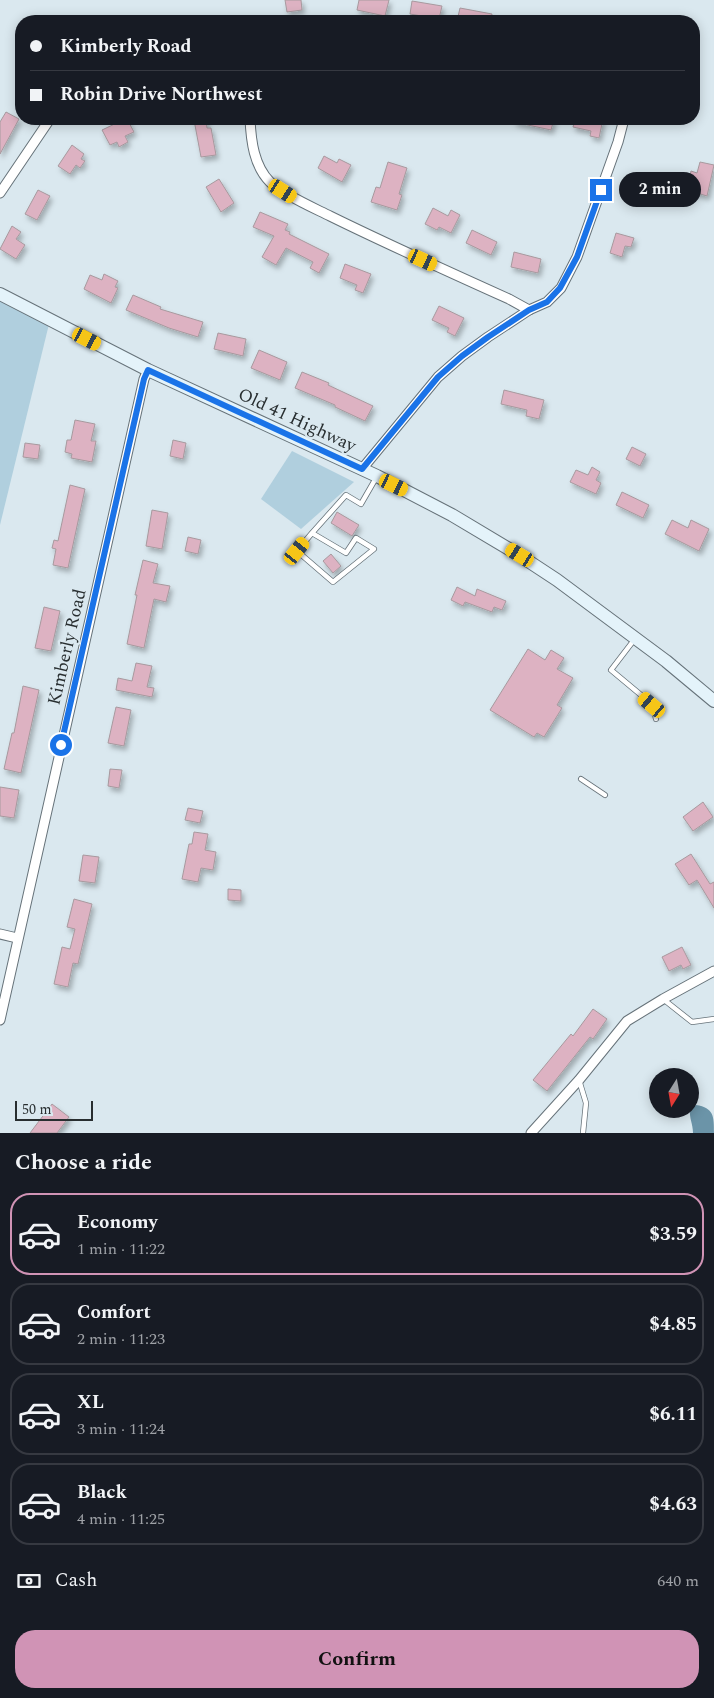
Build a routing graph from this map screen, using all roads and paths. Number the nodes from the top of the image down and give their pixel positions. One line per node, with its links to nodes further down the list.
1 (46, 125): 4 (street)
2 (250, 125): 6 (street)
3 (622, 125): 6 (street)
4 (0, 194)
5 (0, 294): 7 (main road, Old 41 Highway)
6 (529, 310): 8 (street)
7 (148, 370): 8 (main road, Old 41 Highway); 17 (street, Kimberly Road)
8 (362, 469): 9 (main road, Old 41 Highway)
9 (377, 476): 10 (lane); 11 (main road, Old 41 Highway)
10 (312, 533): 10 (lane)
11 (635, 639): 12 (main road, Old 41 Highway); 13 (lane)
12 (714, 701)
13 (656, 719)
14 (581, 779): 15 (lane)
15 (605, 795)
16 (0, 934): 17 (street)
17 (17, 938): 21 (street, Kimberly Road)
18 (714, 972): 19 (street)
19 (663, 999): 20 (lane); 22 (street)
20 (714, 1019)
21 (0, 1020)
22 (579, 1080): 23 (street); 24 (lane)
23 (531, 1133)
24 (583, 1133)

